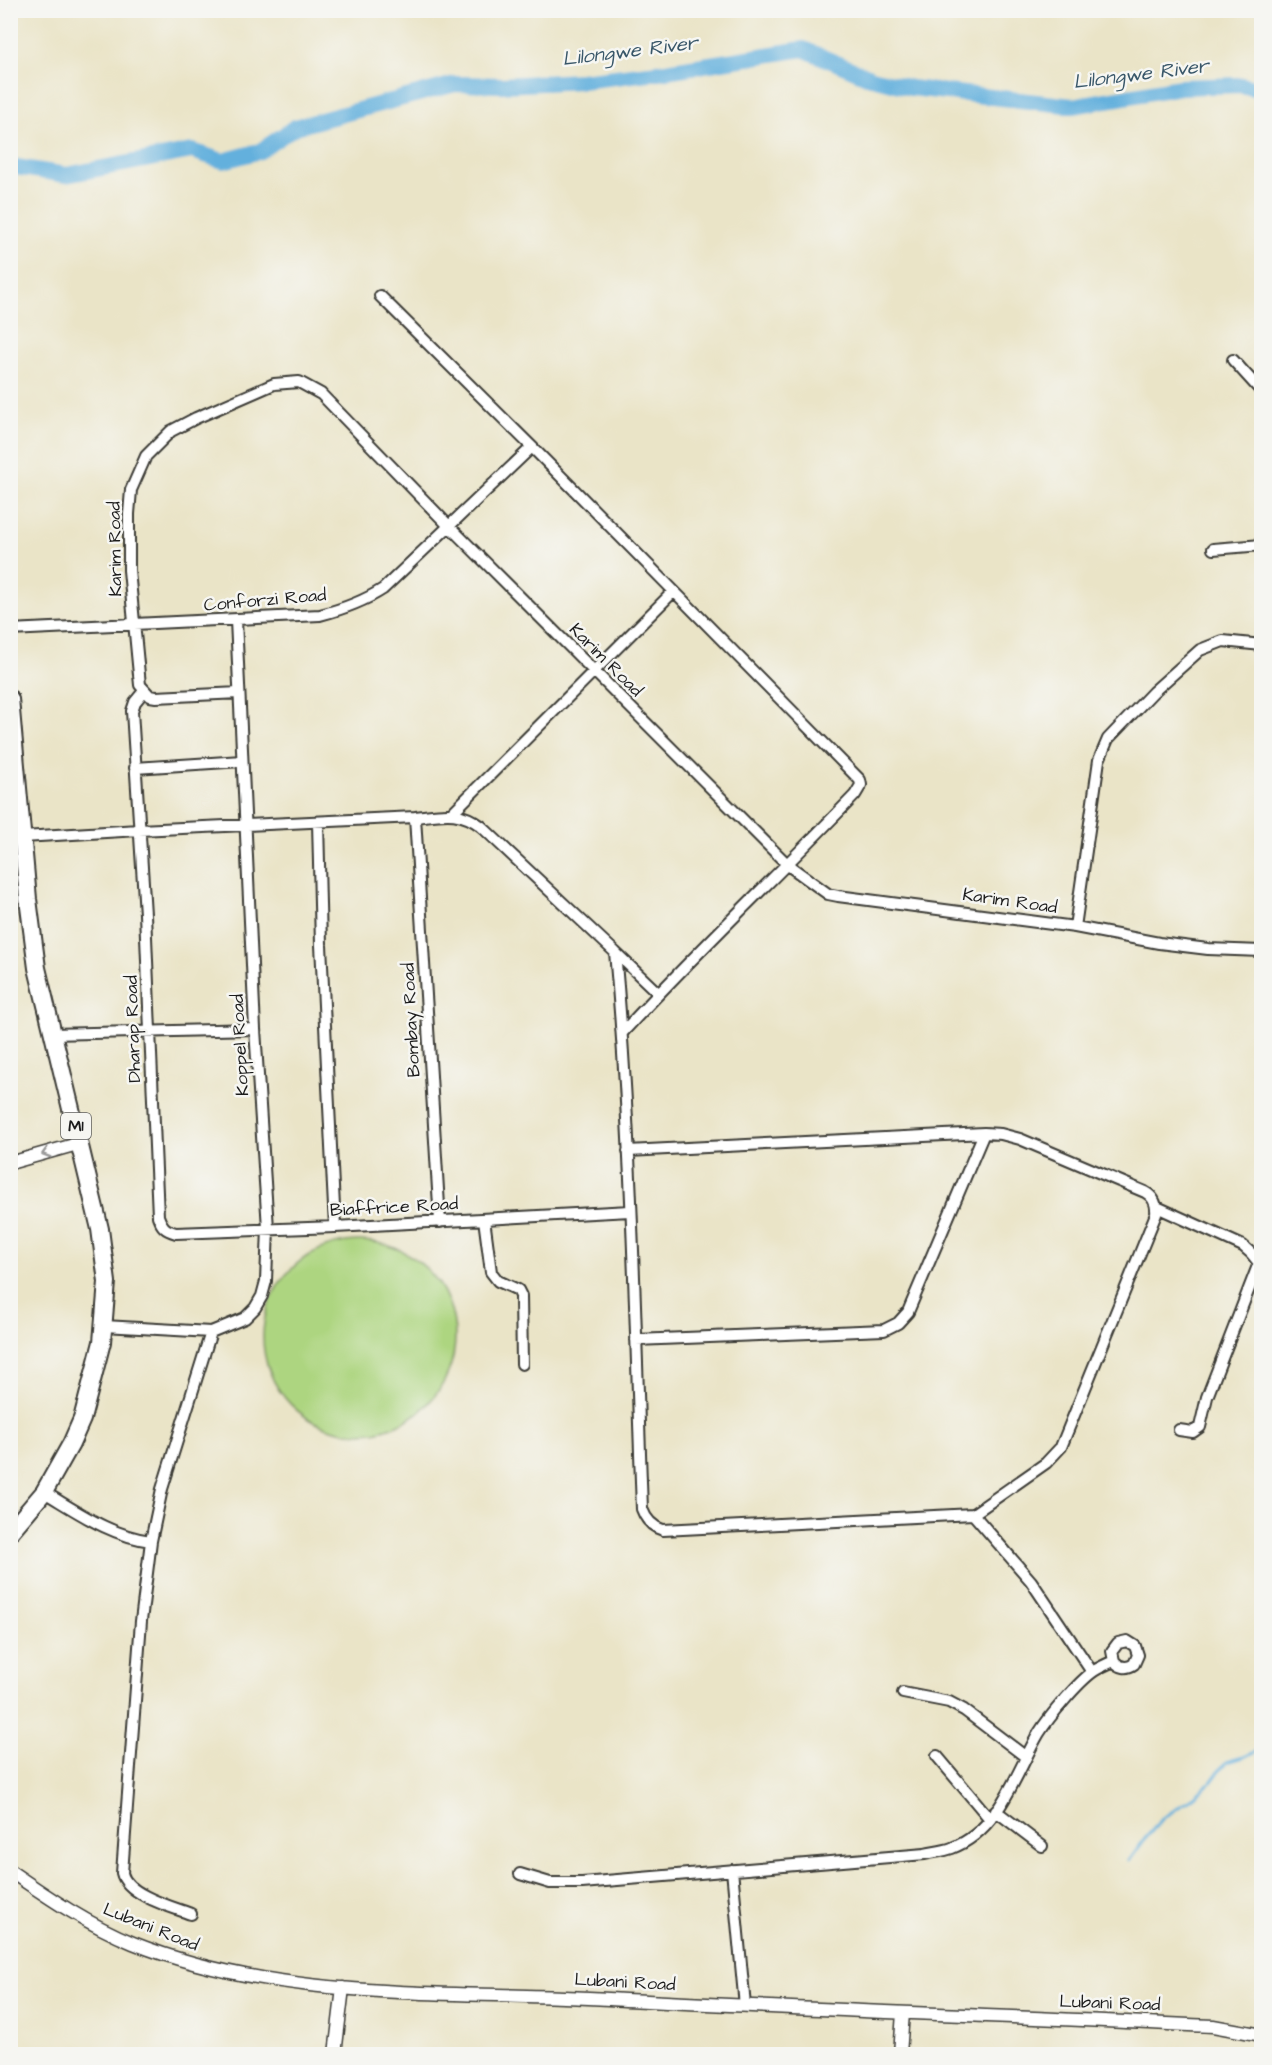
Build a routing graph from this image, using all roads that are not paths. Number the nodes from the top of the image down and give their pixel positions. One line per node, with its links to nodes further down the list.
1 (380, 296): 4 (street)
2 (1233, 360): 3 (street)
3 (1262, 392)
4 (532, 447): 5 (street, Conforzi Road); 8 (street)
5 (447, 525): 9 (street, Conforzi Road); 10 (street, Karim Road); 13 (street, Karim Road)
6 (1262, 545): 7 (street)
7 (1213, 549)
8 (674, 591): 13 (street); 25 (street)
9 (236, 620): 10 (street, Conforzi Road); 15 (street, Koppel Road)
10 (135, 625): 11 (street, Conforzi Road); 14 (street, Karim Road)
11 (10, 630)
12 (1262, 645): 26 (street)
13 (593, 671): 19 (street); 25 (street, Karim Road)
14 (144, 691): 15 (street); 18 (street, Dharap Road)
15 (239, 693): 17 (street, Koppel Road)
16 (10, 699): 24 (highway, M1)
17 (242, 761): 18 (street); 22 (street, Koppel Road)
18 (135, 768): 23 (street, Dharap Road)
19 (452, 813): 20 (street); 28 (street)
20 (416, 817): 21 (street); 41 (street, Bombay Road)
21 (318, 822): 22 (street); 43 (street)
22 (245, 826): 23 (street); 30 (street, Koppel Road)
23 (138, 830): 24 (street); 31 (street, Dharap Road)
24 (23, 837): 33 (highway, M1)
25 (788, 865): 26 (street, Karim Road); 29 (street)
26 (1075, 927): 27 (street, Karim Road)
27 (1262, 951)
28 (615, 952): 29 (street); 32 (street)
29 (658, 993): 32 (street)
30 (255, 1029): 31 (street); 44 (street, Koppel Road)
31 (150, 1033): 33 (street); 42 (street, Dharap Road)
32 (622, 1033): 36 (street)
33 (52, 1034): 35 (highway, M1)
34 (984, 1133): 36 (street); 38 (street); 47 (street)
35 (81, 1143): 37 (street, one-way to 37); 45 (highway, M1)
36 (628, 1150): 39 (street)
37 (10, 1163)
38 (1157, 1208): 49 (street); 51 (street)
39 (630, 1211): 40 (street, Biaffrice Road); 47 (street)
40 (484, 1219): 41 (street, Biaffrice Road); 48 (street)
41 (440, 1222): 43 (street, Biaffrice Road)
42 (161, 1225): 44 (street, Biaffrice Road)
43 (335, 1227): 44 (street, Biaffrice Road)
44 (268, 1228): 46 (street, Koppel Road)
45 (104, 1326): 46 (street, Koppel Road); 50 (highway, M1)
46 (211, 1332): 53 (street)
47 (636, 1340): 51 (street)
48 (522, 1364)
49 (1179, 1430)
50 (44, 1492): 52 (highway, M1); 53 (street)
51 (973, 1514): 55 (street)
52 (10, 1532)
53 (151, 1541): 64 (street)
54 (1114, 1661): 55 (street)
55 (1092, 1672): 58 (street)
56 (903, 1693): 58 (street)
57 (937, 1756): 59 (street)
58 (1026, 1757): 59 (street)
59 (993, 1815): 60 (street); 61 (street)
60 (1042, 1846)
61 (732, 1870): 63 (street); 66 (street)
62 (10, 1871): 65 (street, Lubani Road)
63 (520, 1874)
64 (191, 1914)
65 (343, 1988): 66 (street, Lubani Road); 69 (street)
66 (745, 2006): 67 (street, Lubani Road)
67 (903, 2013): 68 (street, Lubani Road); 70 (street)
68 (1262, 2035)
69 (335, 2055)
70 (900, 2055)

